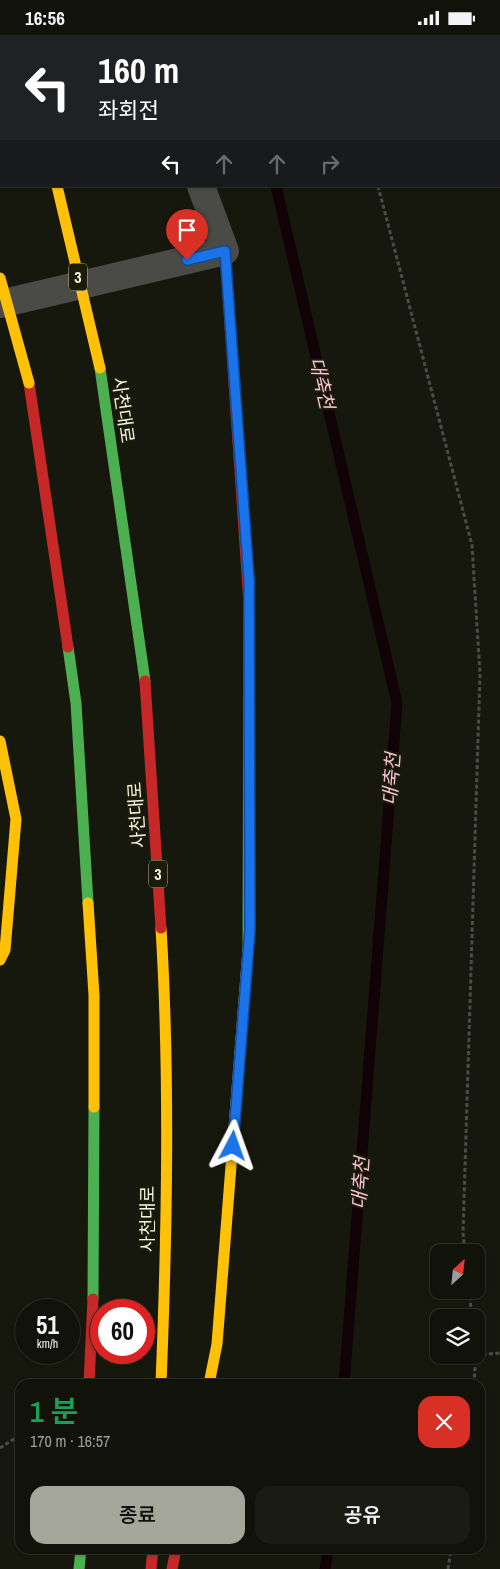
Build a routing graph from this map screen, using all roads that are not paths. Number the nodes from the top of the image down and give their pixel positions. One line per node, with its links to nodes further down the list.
1 (57, 187): 9 (main road, 사천대로 / 3, bridge)
2 (201, 187): 3 (street)
3 (225, 251): 5 (street); 10 (main road)
4 (0, 278): 8 (main road, bridge)
5 (0, 304)
6 (0, 741): 7 (main road)
7 (0, 960)
8 (89, 1379)
9 (161, 1379)
10 (210, 1379)
11 (80, 1554): 14 (main road)
12 (152, 1554): 15 (main road)
13 (175, 1554): 16 (main road)
14 (79, 1569)
15 (151, 1569)
16 (172, 1569)

